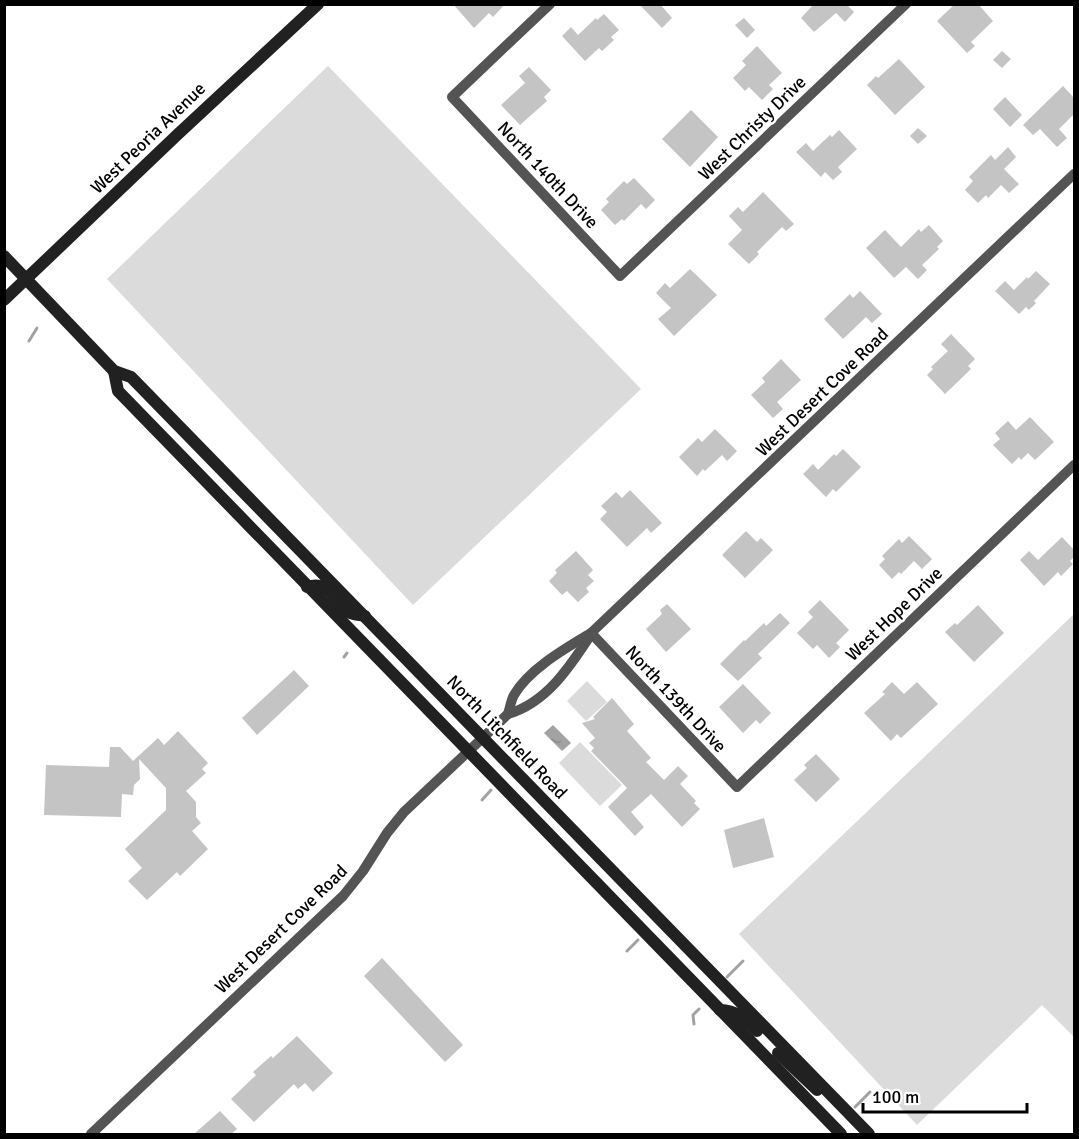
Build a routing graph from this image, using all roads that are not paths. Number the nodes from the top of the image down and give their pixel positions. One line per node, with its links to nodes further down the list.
1 (318, 4): 7 (main road, West Peoria Avenue)
2 (550, 4): 6 (street, North 140th Drive)
3 (906, 4): 6 (street, West Christy Drive)
4 (1074, 174): 13 (street, West Desert Cove Road)
5 (4, 256): 7 (main road, North Litchfield Road)
6 (620, 276)
7 (26, 279): 8 (main road, West Peoria Avenue); 9 (main road, North Litchfield Road)
8 (4, 300)
9 (114, 371): 11 (main road, North Litchfield Road); 12 (main road, North Litchfield Road)
10 (1074, 465): 17 (street, West Hope Drive)
11 (307, 587): 12 (main road); 16 (main road, North Litchfield Road)
12 (365, 616): 15 (main road, North Litchfield Road)
13 (591, 633): 14 (street, West Desert Cove Road); 14 (street, West Desert Cove Road); 17 (street, North 139th Drive)
14 (508, 714): 15 (street, West Desert Cove Road)
15 (483, 738): 16 (street, West Desert Cove Road); 19 (main road, North Litchfield Road)
16 (468, 751): 18 (main road, North Litchfield Road); 20 (street, West Desert Cove Road)
17 (737, 787)
18 (720, 1010): 19 (main road); 21 (main road, North Litchfield Road)
19 (832, 1096): 22 (main road, North Litchfield Road)
20 (91, 1134)
21 (841, 1134)
22 (869, 1134)

